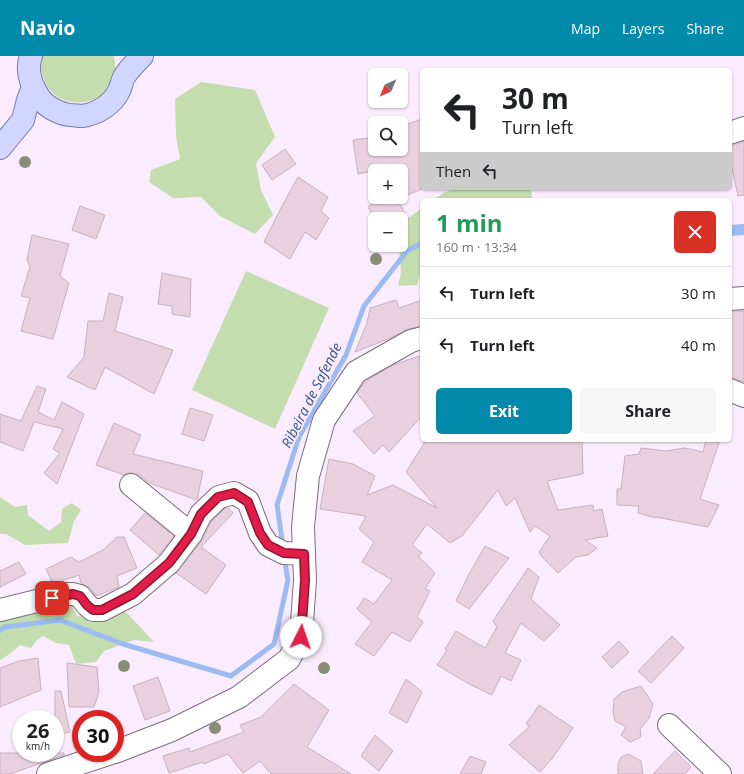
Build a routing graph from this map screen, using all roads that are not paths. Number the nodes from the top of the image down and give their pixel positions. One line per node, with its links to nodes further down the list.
1 (31, 56): 4 (main road)
2 (142, 56): 3 (main road)
3 (123, 67): 5 (main road)
4 (33, 86): 5 (main road); 6 (main road)
5 (52, 109): 6 (main road)
6 (23, 120): 9 (main road)
7 (744, 128): 8 (street)
8 (732, 132)
9 (0, 148)
10 (744, 298): 11 (street)
11 (732, 299)
12 (420, 339): 17 (street)
13 (732, 391): 14 (street)
14 (744, 396)
15 (131, 485): 16 (street)
16 (191, 534): 17 (street); 18 (street)
17 (304, 554): 20 (street)
18 (0, 610)
19 (670, 725): 23 (street)
20 (124, 749)
21 (84, 762): 22 (street)
22 (48, 774)
23 (720, 774)

